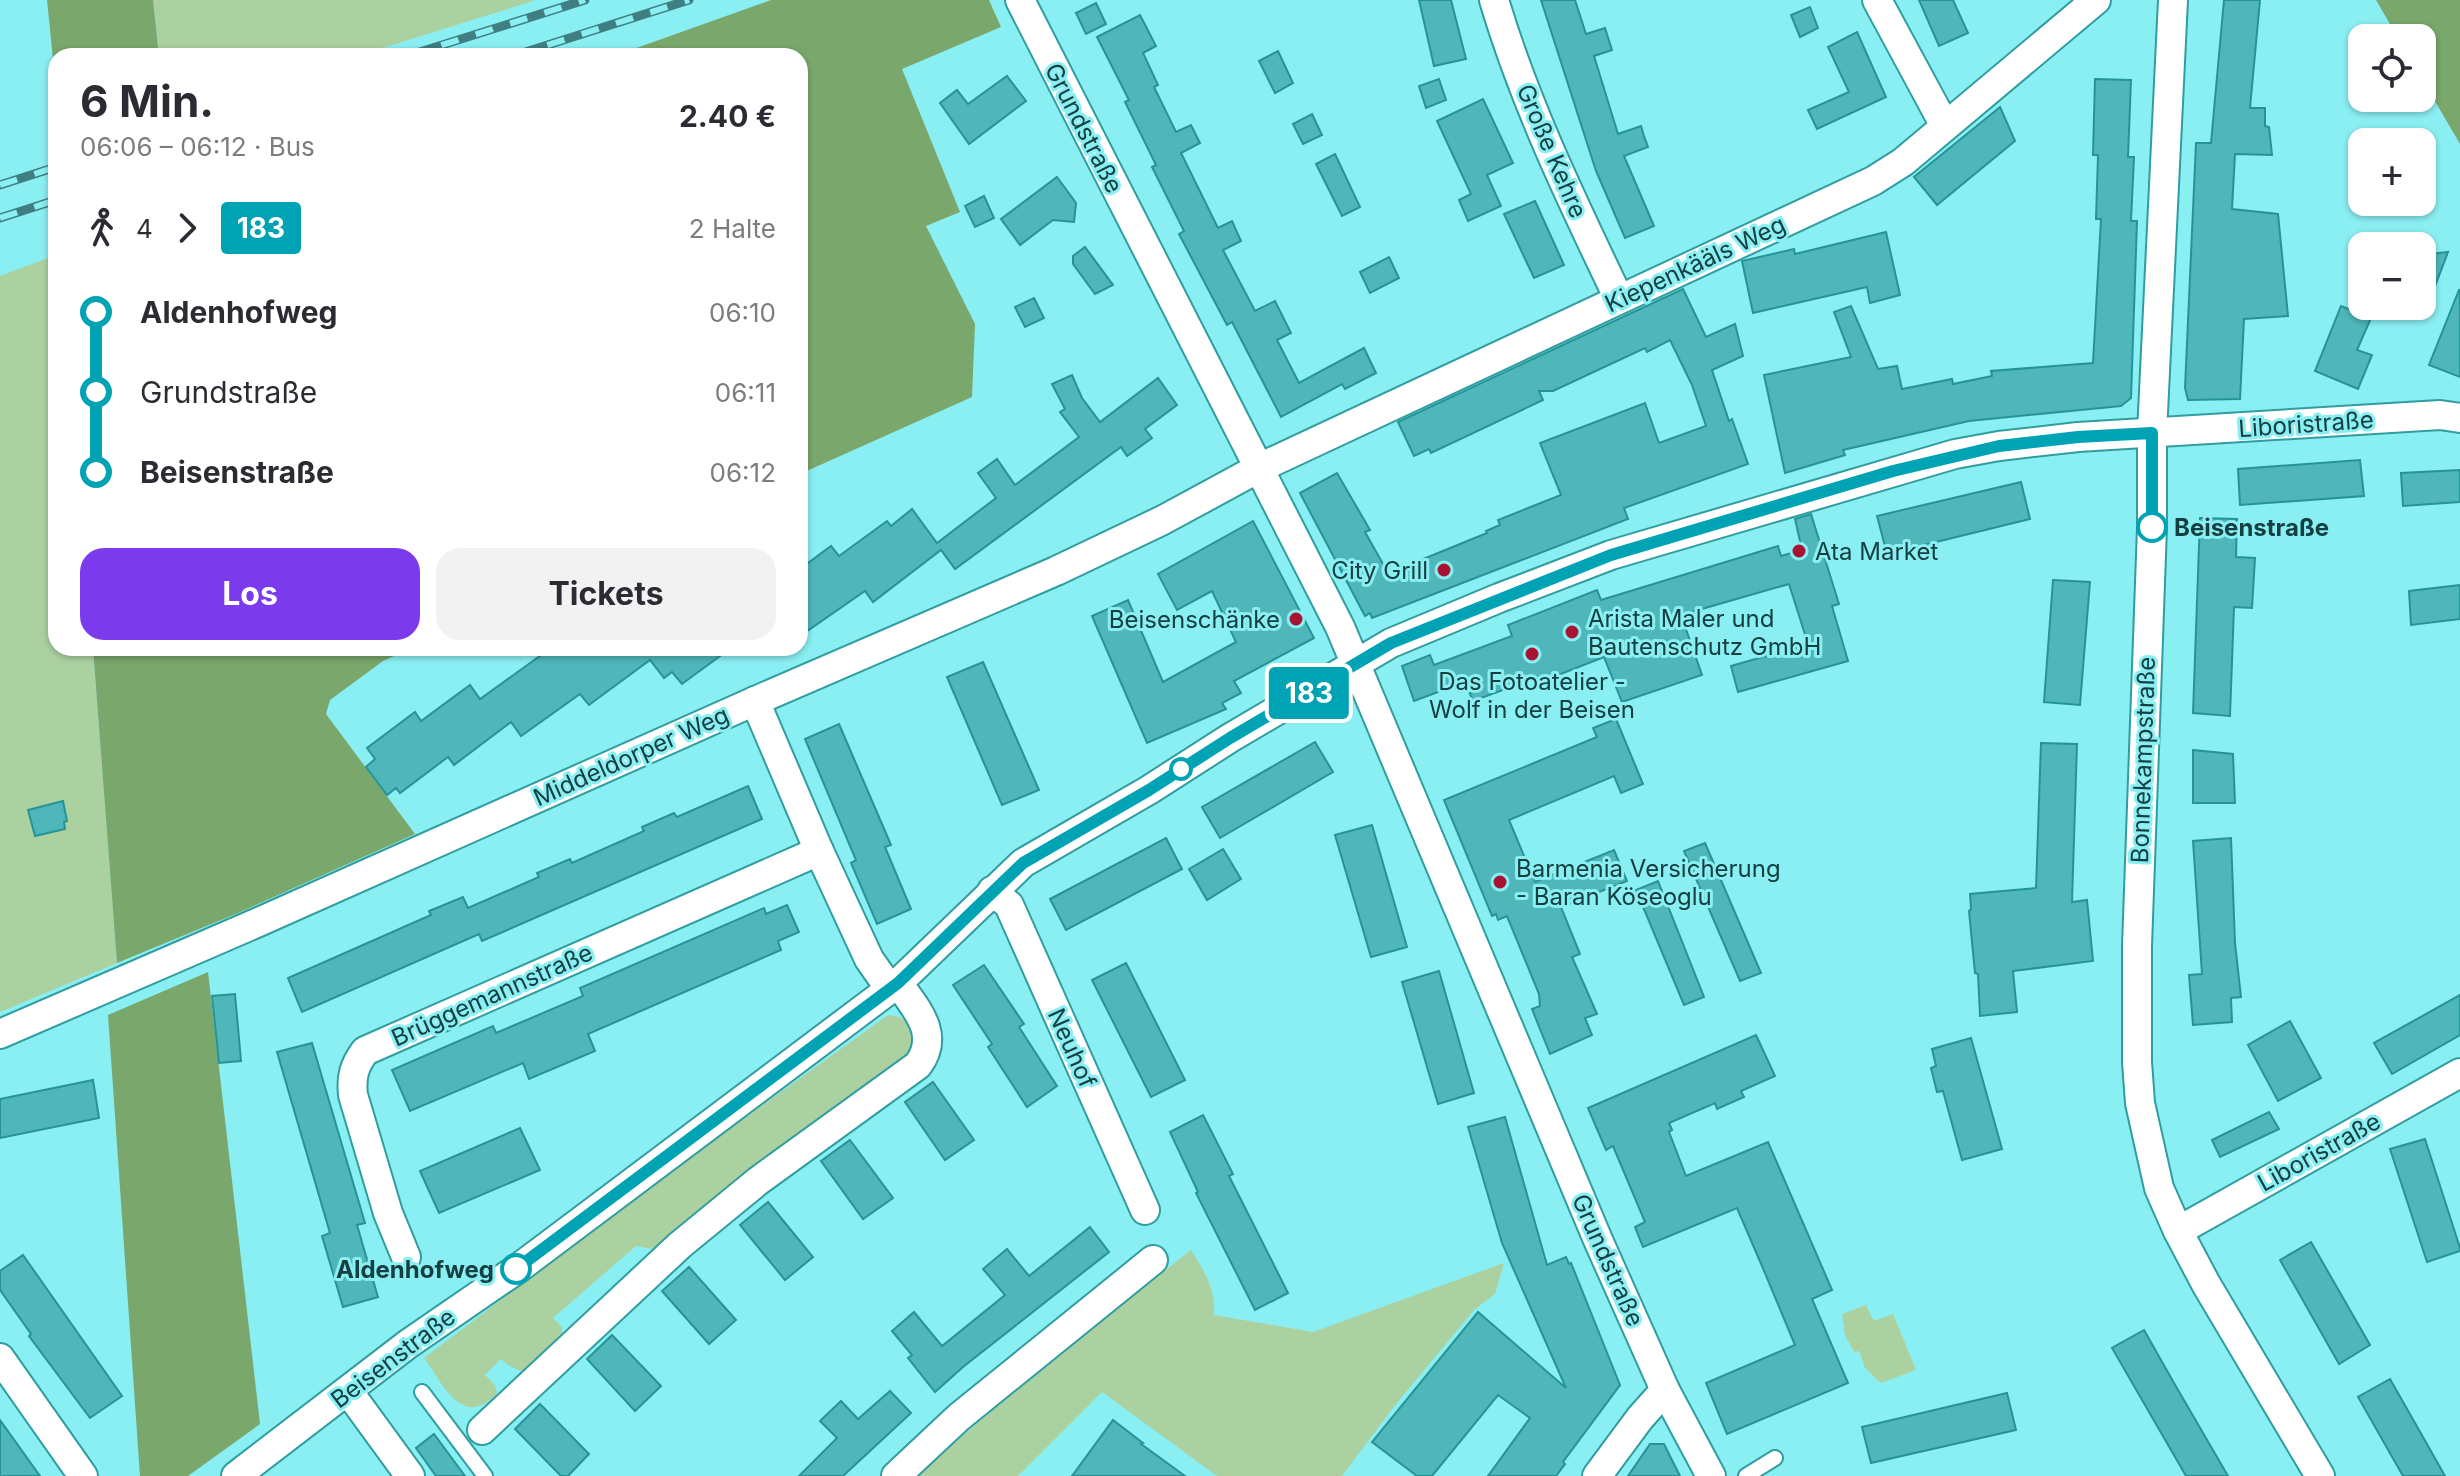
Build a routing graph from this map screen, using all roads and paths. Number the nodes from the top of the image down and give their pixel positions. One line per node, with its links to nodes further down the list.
1 (1020, 0): 10 (street, Grundstraße)
2 (1494, 0): 7 (street, Große Kehre)
3 (1877, 0): 6 (street)
4 (2096, 0): 6 (street, Kiepenkääls Weg)
5 (2173, 0): 9 (street, Bonnekampstraße)
6 (1945, 126): 7 (street, Kiepenkääls Weg)
7 (1619, 299): 10 (street, Kiepenkääls Weg)
8 (2460, 418): 9 (street, Liboristraße)
9 (2152, 433): 11 (street, Beisenstraße); 19 (street, Bonnekampstraße)
10 (1257, 469): 11 (street, Grundstraße); 12 (street, Middeldorper Weg)
11 (1356, 666): 14 (street, Beisenstraße); 23 (street, Grundstraße)
12 (755, 701): 13 (street); 16 (street, Middeldorper Weg)
13 (819, 851): 15 (street); 20 (street, Brüggemannstraße)
14 (992, 891): 15 (street, Beisenstraße); 18 (street, Neuhof)
15 (894, 986): 24 (street, Beisenstraße); 26 (street)
16 (0, 1034)
17 (2460, 1073): 19 (street, Liboristraße)
18 (1145, 1210)
19 (2178, 1231): 36 (street, Bonnekampstraße)
20 (406, 1257)
21 (1153, 1260): 32 (street)
22 (0, 1358): 28 (street)
23 (1665, 1390): 33 (street); 34 (street, Grundstraße)
24 (348, 1391): 29 (street, Beisenstraße); 30 (street)
25 (422, 1392): 26 (lane)
26 (473, 1439): 31 (lane)
27 (1775, 1458): 35 (lane)
28 (83, 1476)
29 (236, 1476)
30 (410, 1476)
31 (485, 1476)
32 (896, 1476)
33 (1597, 1476)
34 (1711, 1476)
35 (1746, 1476)
36 (2320, 1476)

